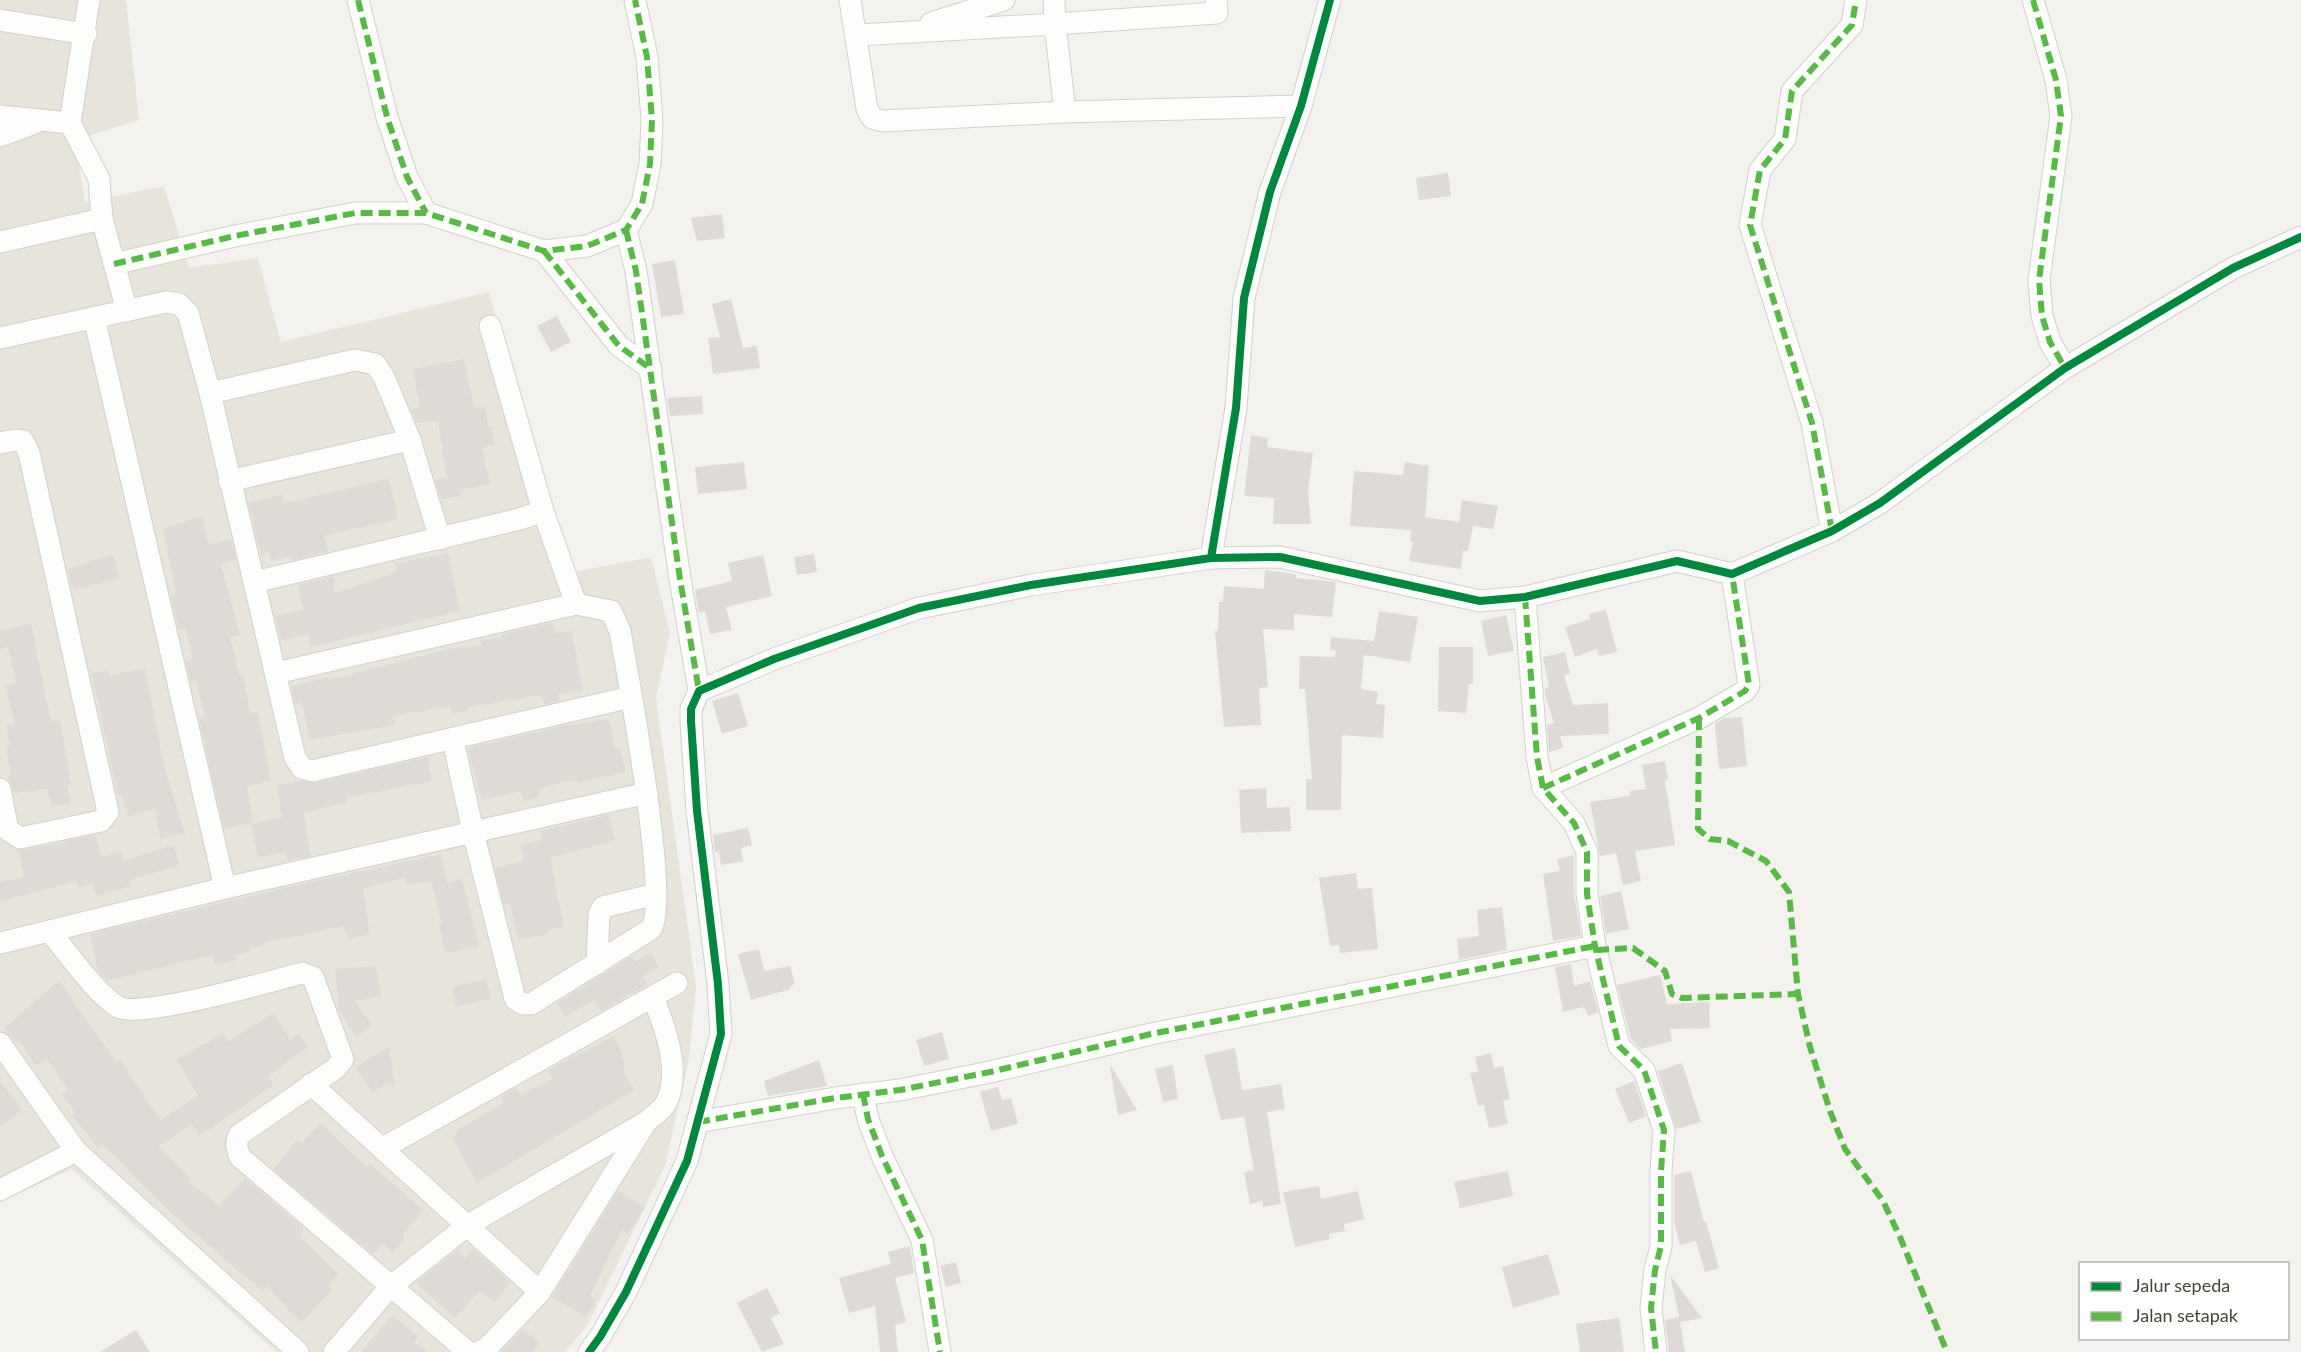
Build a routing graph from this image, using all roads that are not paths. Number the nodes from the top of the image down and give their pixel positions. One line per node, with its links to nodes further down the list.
1 (89, 0): 14 (street)
2 (358, 0): 22 (street)
3 (635, 0): 24 (street)
4 (850, 0): 15 (street)
5 (1004, 0): 13 (street)
6 (1054, 0): 12 (street)
7 (1216, 0): 12 (street)
8 (1330, 0): 16 (street)
9 (1856, 0): 40 (street)
10 (2033, 0): 33 (street)
11 (0, 20): 14 (street)
12 (1055, 24): 13 (street); 17 (street)
13 (902, 32): 15 (street)
14 (86, 34): 20 (street)
15 (858, 35): 17 (street)
16 (1301, 106): 17 (street); 42 (street)
17 (1065, 112)
18 (0, 116): 19 (street)
19 (38, 121): 20 (street); 21 (street)
20 (70, 123): 23 (street)
21 (0, 136)
22 (426, 213): 27 (street); 28 (street)
23 (102, 219): 26 (street); 28 (street)
24 (626, 230): 27 (street); 34 (street)
25 (2301, 237): 33 (street)
26 (0, 242)
27 (543, 251): 34 (street)
28 (114, 264): 29 (street)
29 (128, 311): 30 (street); 35 (street)
30 (94, 317): 32 (street); 55 (street)
31 (490, 326): 39 (street)
32 (0, 338)
33 (2065, 368): 40 (street)
34 (651, 369): 48 (street)
35 (210, 393): 36 (street); 38 (street)
36 (410, 440): 38 (street); 41 (street)
37 (0, 443): 52 (street)
38 (229, 481): 44 (street)
39 (543, 511): 41 (street); 46 (street)
40 (1832, 531): 43 (street)
41 (440, 539): 44 (street)
42 (1212, 558): 45 (street); 48 (street)
43 (1732, 574): 45 (street); 51 (street)
44 (254, 582): 47 (street)
45 (1525, 597): 51 (street)
46 (576, 604): 47 (street); 49 (street)
47 (276, 673): 50 (street)
48 (699, 692): 67 (street)
49 (631, 697): 50 (street); 53 (street)
50 (453, 740): 54 (street)
51 (1543, 788): 59 (street)
52 (0, 789)
53 (647, 793): 54 (street); 56 (street)
54 (473, 832): 55 (street); 60 (street)
55 (225, 888): 57 (street)
56 (656, 894): 60 (street); 60 (street)
57 (50, 932): 58 (street); 64 (street)
58 (0, 943)
59 (1595, 946): 65 (street); 80 (street)
60 (597, 964)
61 (677, 983): 62 (street)
62 (653, 998): 66 (street); 68 (street)
63 (0, 1044): 69 (street)
64 (310, 1084): 68 (street); 72 (street)
65 (863, 1094): 67 (street); 79 (street)
66 (646, 1122): 71 (street); 73 (street)
67 (698, 1122): 78 (street)
68 (383, 1148): 71 (street)
69 (76, 1151): 70 (street); 74 (street)
70 (0, 1190)
71 (468, 1225): 72 (street); 73 (street)
72 (390, 1287): 75 (street); 76 (street)
73 (540, 1292): 77 (street)
74 (298, 1352)
75 (334, 1352)
76 (468, 1352)
77 (478, 1352)
78 (589, 1352)
79 (940, 1352)
80 (1656, 1352)

